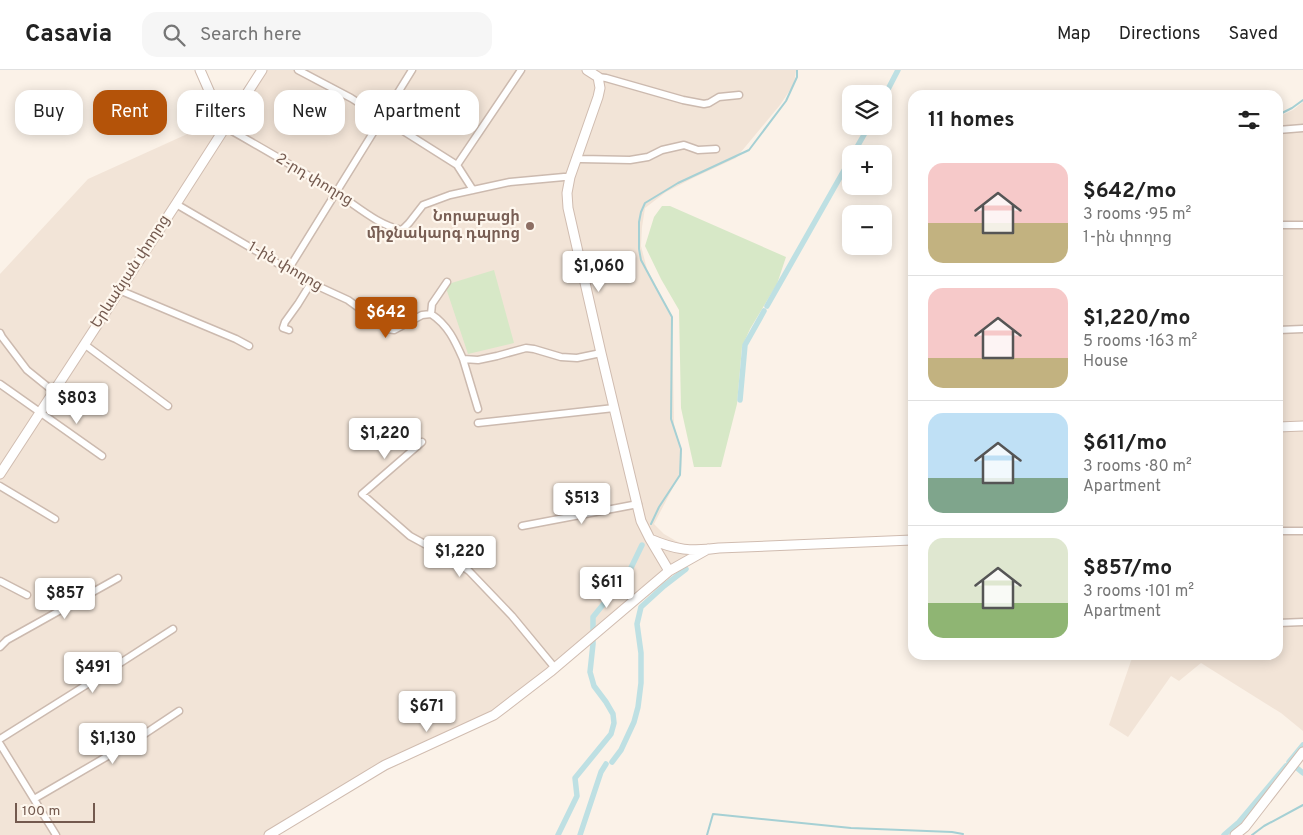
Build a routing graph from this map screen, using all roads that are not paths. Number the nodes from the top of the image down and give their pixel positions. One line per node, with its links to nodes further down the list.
1 (200, 70): 8 (main road)
2 (262, 70): 9 (main road, Երևանյան փողոց)
3 (298, 70): 12 (street)
4 (412, 70): 10 (street)
5 (520, 70): 21 (street)
6 (587, 70): 7 (main road)
7 (598, 77): 11 (street); 20 (main road)
8 (209, 90)
9 (249, 90)
10 (400, 90)
11 (739, 95)
12 (355, 100)
13 (1303, 128): 14 (street)
14 (1283, 130)
15 (220, 135): 25 (main road, Երևանյան փողոց)
16 (239, 135): 24 (street, 2-րդ փողոց)
17 (372, 135): 24 (street)
18 (409, 135): 21 (street)
19 (716, 149): 20 (street)
20 (576, 158): 22 (main road)
21 (456, 165): 23 (street)
22 (570, 177): 23 (street, 2-րդ փողոց); 39 (main road)
23 (473, 190): 24 (street, 2-րդ փողոց)
24 (336, 192): 28 (street)
25 (176, 204): 28 (street, 1-ին փողոց); 31 (main road, Երևանյան փողոց)
26 (1283, 225): 27 (street)
27 (1303, 225)
28 (288, 270): 30 (street, 1-ին փողոց)
29 (447, 282): 32 (street)
30 (310, 283): 32 (street, 1-ին փողոց); 34 (street)
31 (119, 290): 37 (main road, Երևանյան փողոց); 38 (street)
32 (431, 314): 40 (street)
33 (1303, 329): 35 (street)
34 (289, 330)
35 (1283, 330)
36 (0, 333): 42 (street)
37 (84, 344): 42 (main road, Երևանյան փողոց); 43 (street)
38 (248, 346)
39 (601, 353): 40 (street); 44 (main road)
40 (463, 359): 45 (street)
41 (0, 384): 46 (street)
42 (54, 391): 46 (main road, Երևանյան փողոց)
43 (168, 406)
44 (614, 408): 47 (street); 54 (main road)
45 (478, 409)
46 (40, 412): 51 (street); 52 (main road, Երևանյան փողոց)
47 (478, 423)
48 (1303, 426): 49 (main road)
49 (1283, 427)
50 (422, 442): 70 (street)
51 (102, 456)
52 (0, 474)
53 (0, 486): 55 (street)
54 (638, 504): 56 (street); 59 (main road)
55 (55, 519)
56 (522, 526)
57 (1283, 531): 58 (street)
58 (1303, 531)
59 (650, 539): 61 (main road); 62 (main road)
60 (908, 540): 61 (main road)
61 (708, 549): 62 (main road)
62 (669, 571): 70 (main road)
63 (118, 578): 69 (street)
64 (0, 581): 65 (street)
65 (26, 595)
66 (1303, 622): 67 (street)
67 (1283, 623)
68 (173, 629): 72 (street)
69 (0, 647)
70 (555, 668): 77 (main road)
71 (179, 712): 75 (street)
72 (0, 739)
73 (0, 744): 75 (street)
74 (1303, 752): 78 (main road)
75 (34, 799): 76 (street)
76 (56, 835)
77 (269, 835)
78 (1235, 835)

